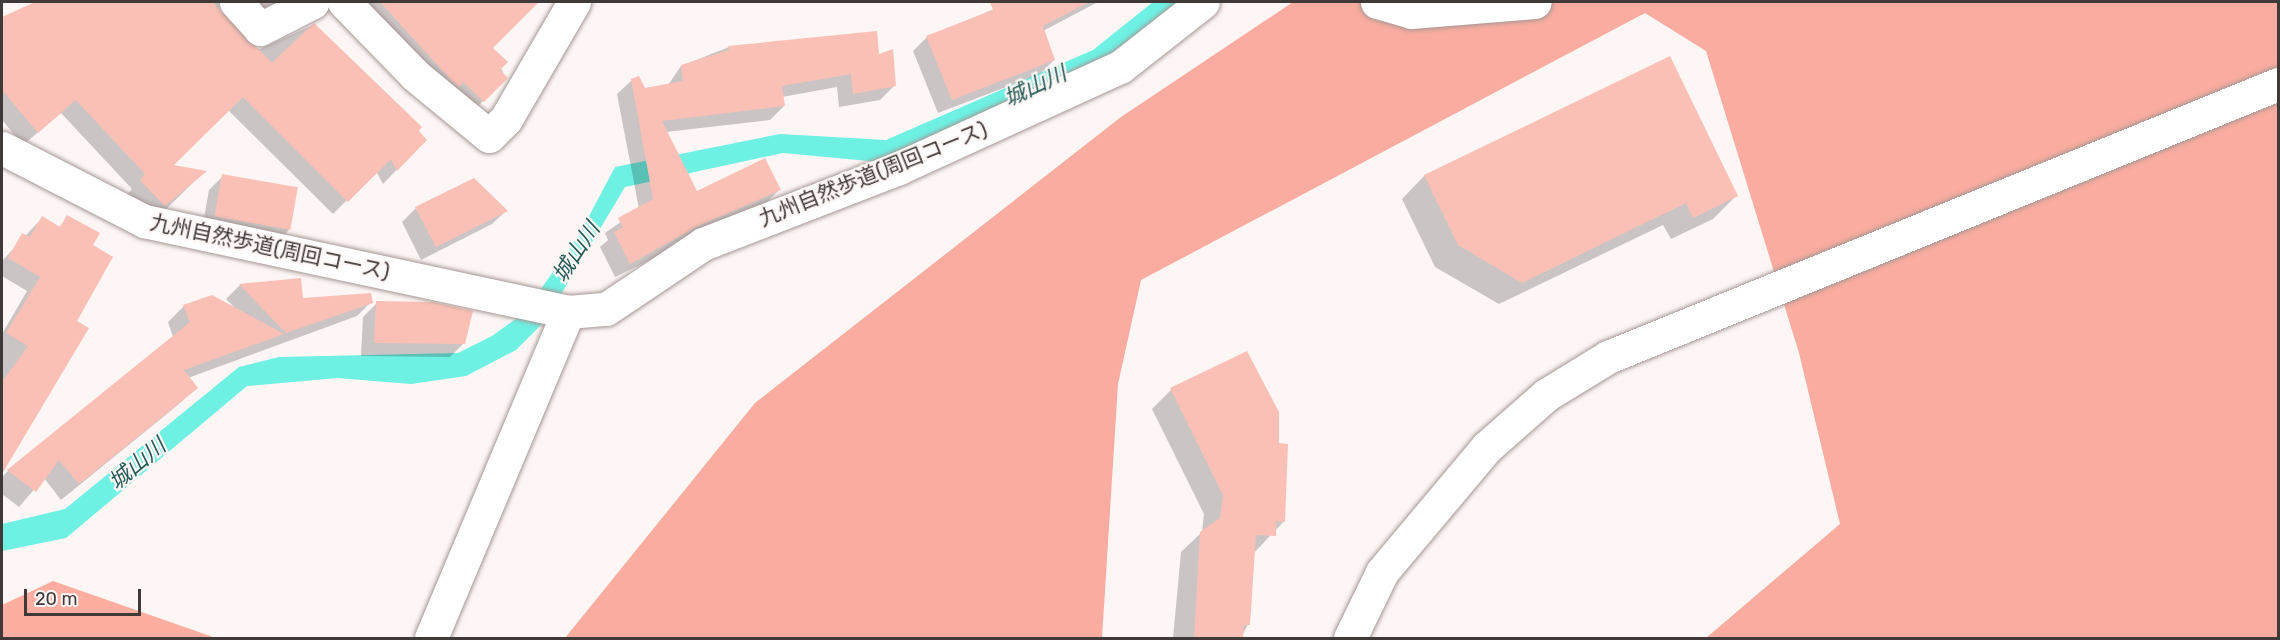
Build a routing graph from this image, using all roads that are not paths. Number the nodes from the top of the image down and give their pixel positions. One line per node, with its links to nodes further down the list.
1 (236, 2): 2 (street)
2 (313, 2)
3 (344, 2): 4 (street)
4 (574, 2)
5 (1203, 2): 10 (street, 九州自然歩道(周回コース))
6 (1377, 2): 7 (street)
7 (1535, 2)
8 (2278, 84): 12 (street)
9 (2, 148): 10 (street, 九州自然歩道(周回コース))
10 (566, 311): 11 (street)
11 (431, 639)
12 (1350, 639)

